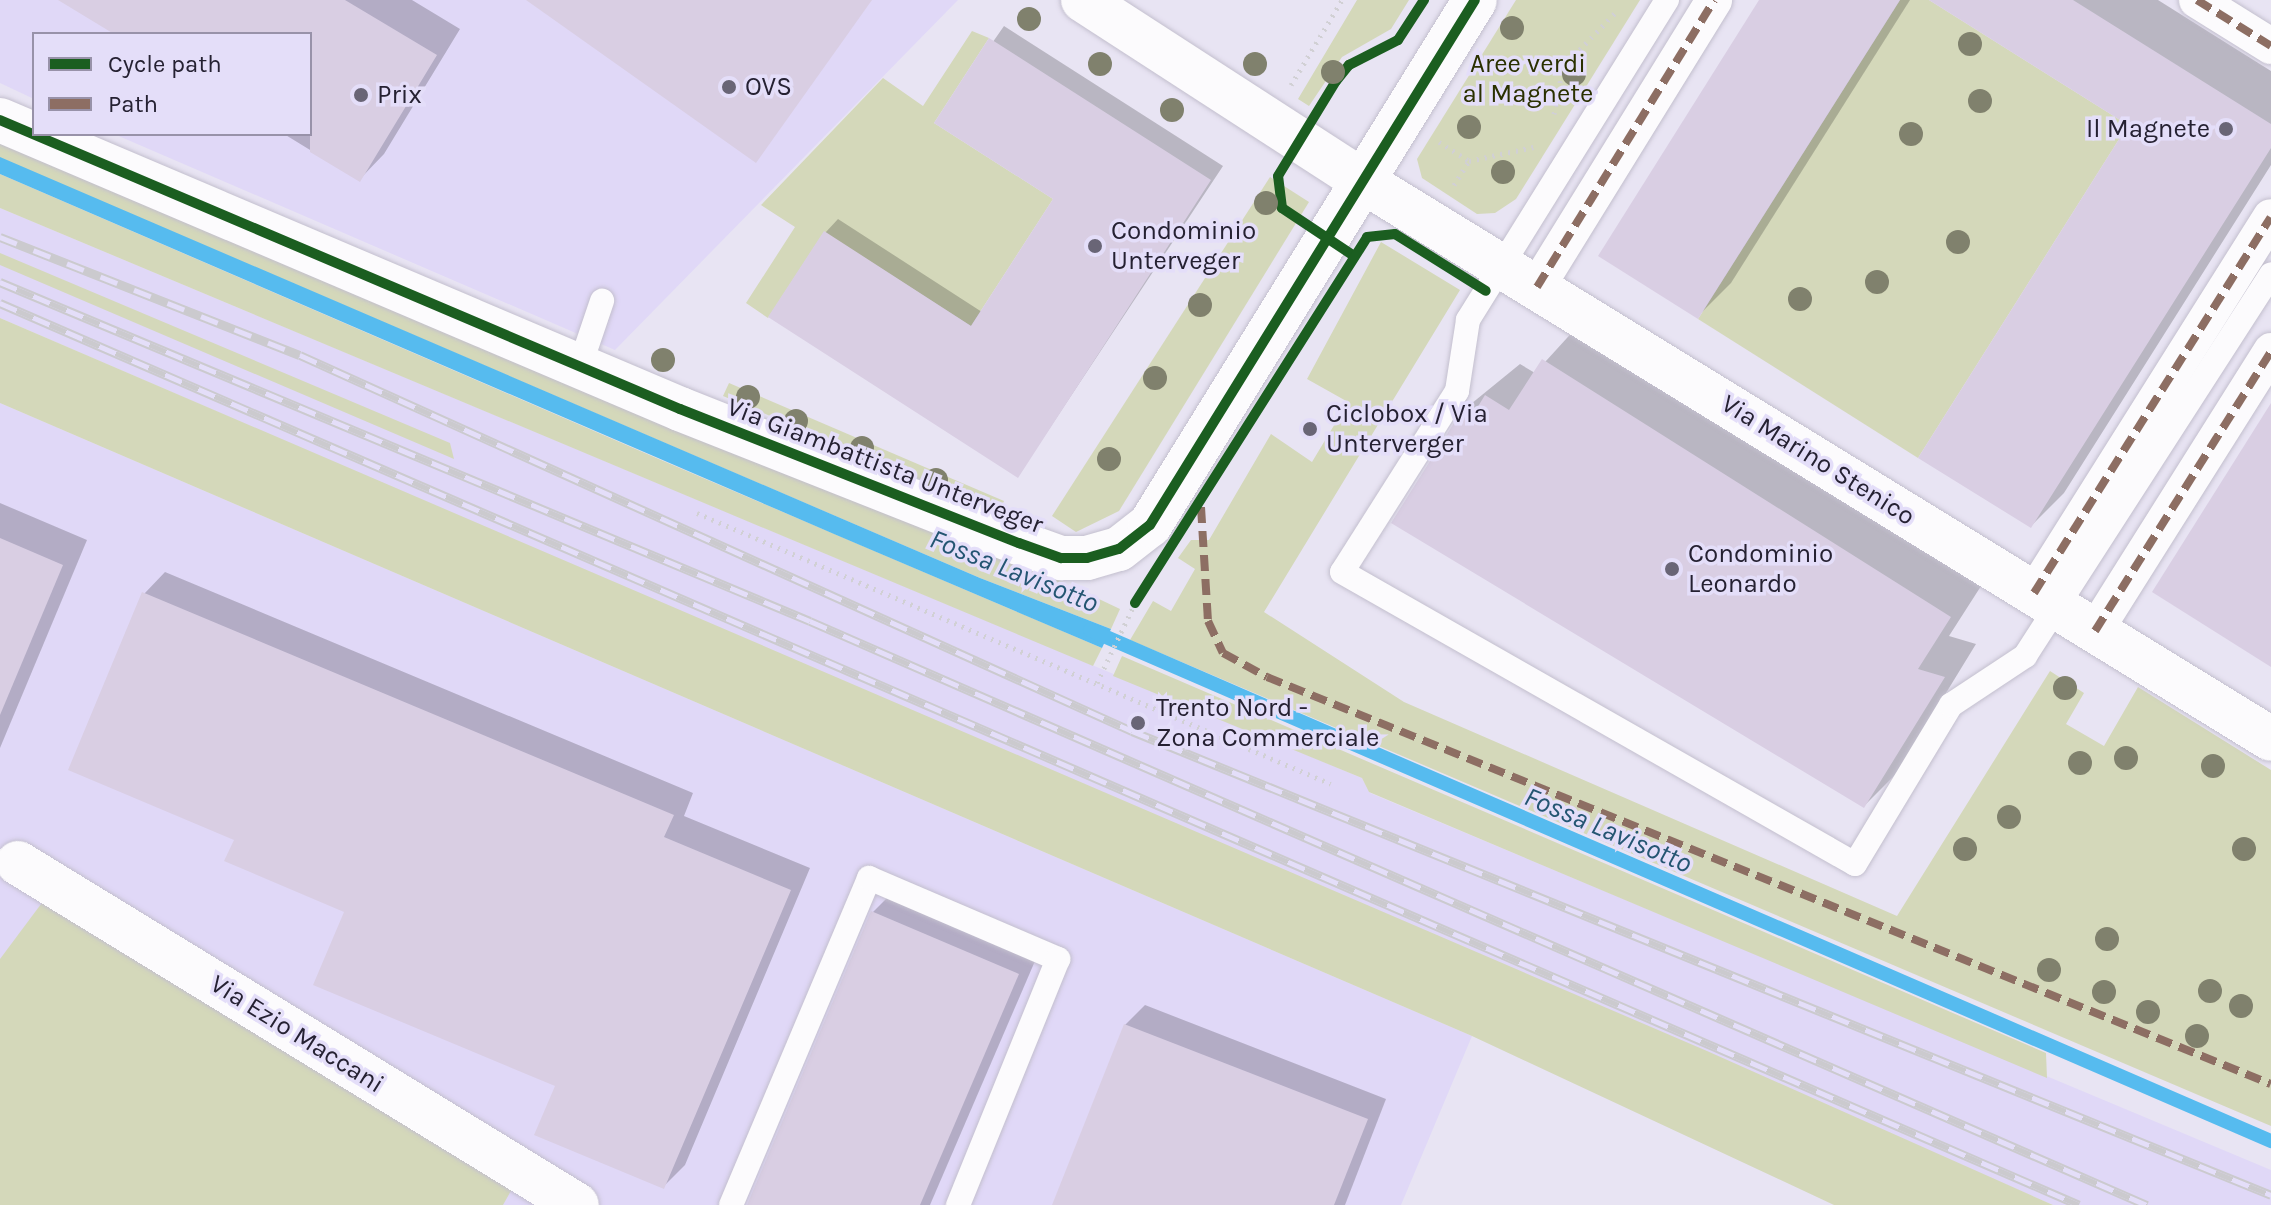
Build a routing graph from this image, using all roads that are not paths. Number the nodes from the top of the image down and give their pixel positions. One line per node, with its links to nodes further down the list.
1 (1083, 0): 10 (street, Via Marino Stenico)
2 (1475, 0): 10 (street, Via Giambattista Unterveger)
3 (1667, 0): 13 (lane)
4 (1714, 0): 13 (street)
5 (2197, 0): 6 (street)
6 (2271, 46)
7 (0, 120): 8 (street, Via Giambattista Unterveger)
8 (32, 134)
9 (38, 136): 16 (street, Via Giambattista Unterveger)
10 (1364, 182): 13 (street, Via Marino Stenico); 16 (street, Via Giambattista Unterveger)
11 (2271, 217): 17 (street)
12 (2271, 274): 17 (lane)
13 (1519, 276): 17 (street, Via Marino Stenico); 17 (lane)
14 (602, 301): 16 (lane)
15 (2271, 351): 18 (street)
16 (580, 366)
17 (2046, 601): 18 (street, Via Marino Stenico)
18 (2095, 631): 19 (street, Via Marino Stenico)
19 (2271, 739)
20 (9, 864): 21 (street, Via Ezio Maccani)
21 (577, 1205)
22 (731, 1205): 23 (lane)
23 (958, 1205)

